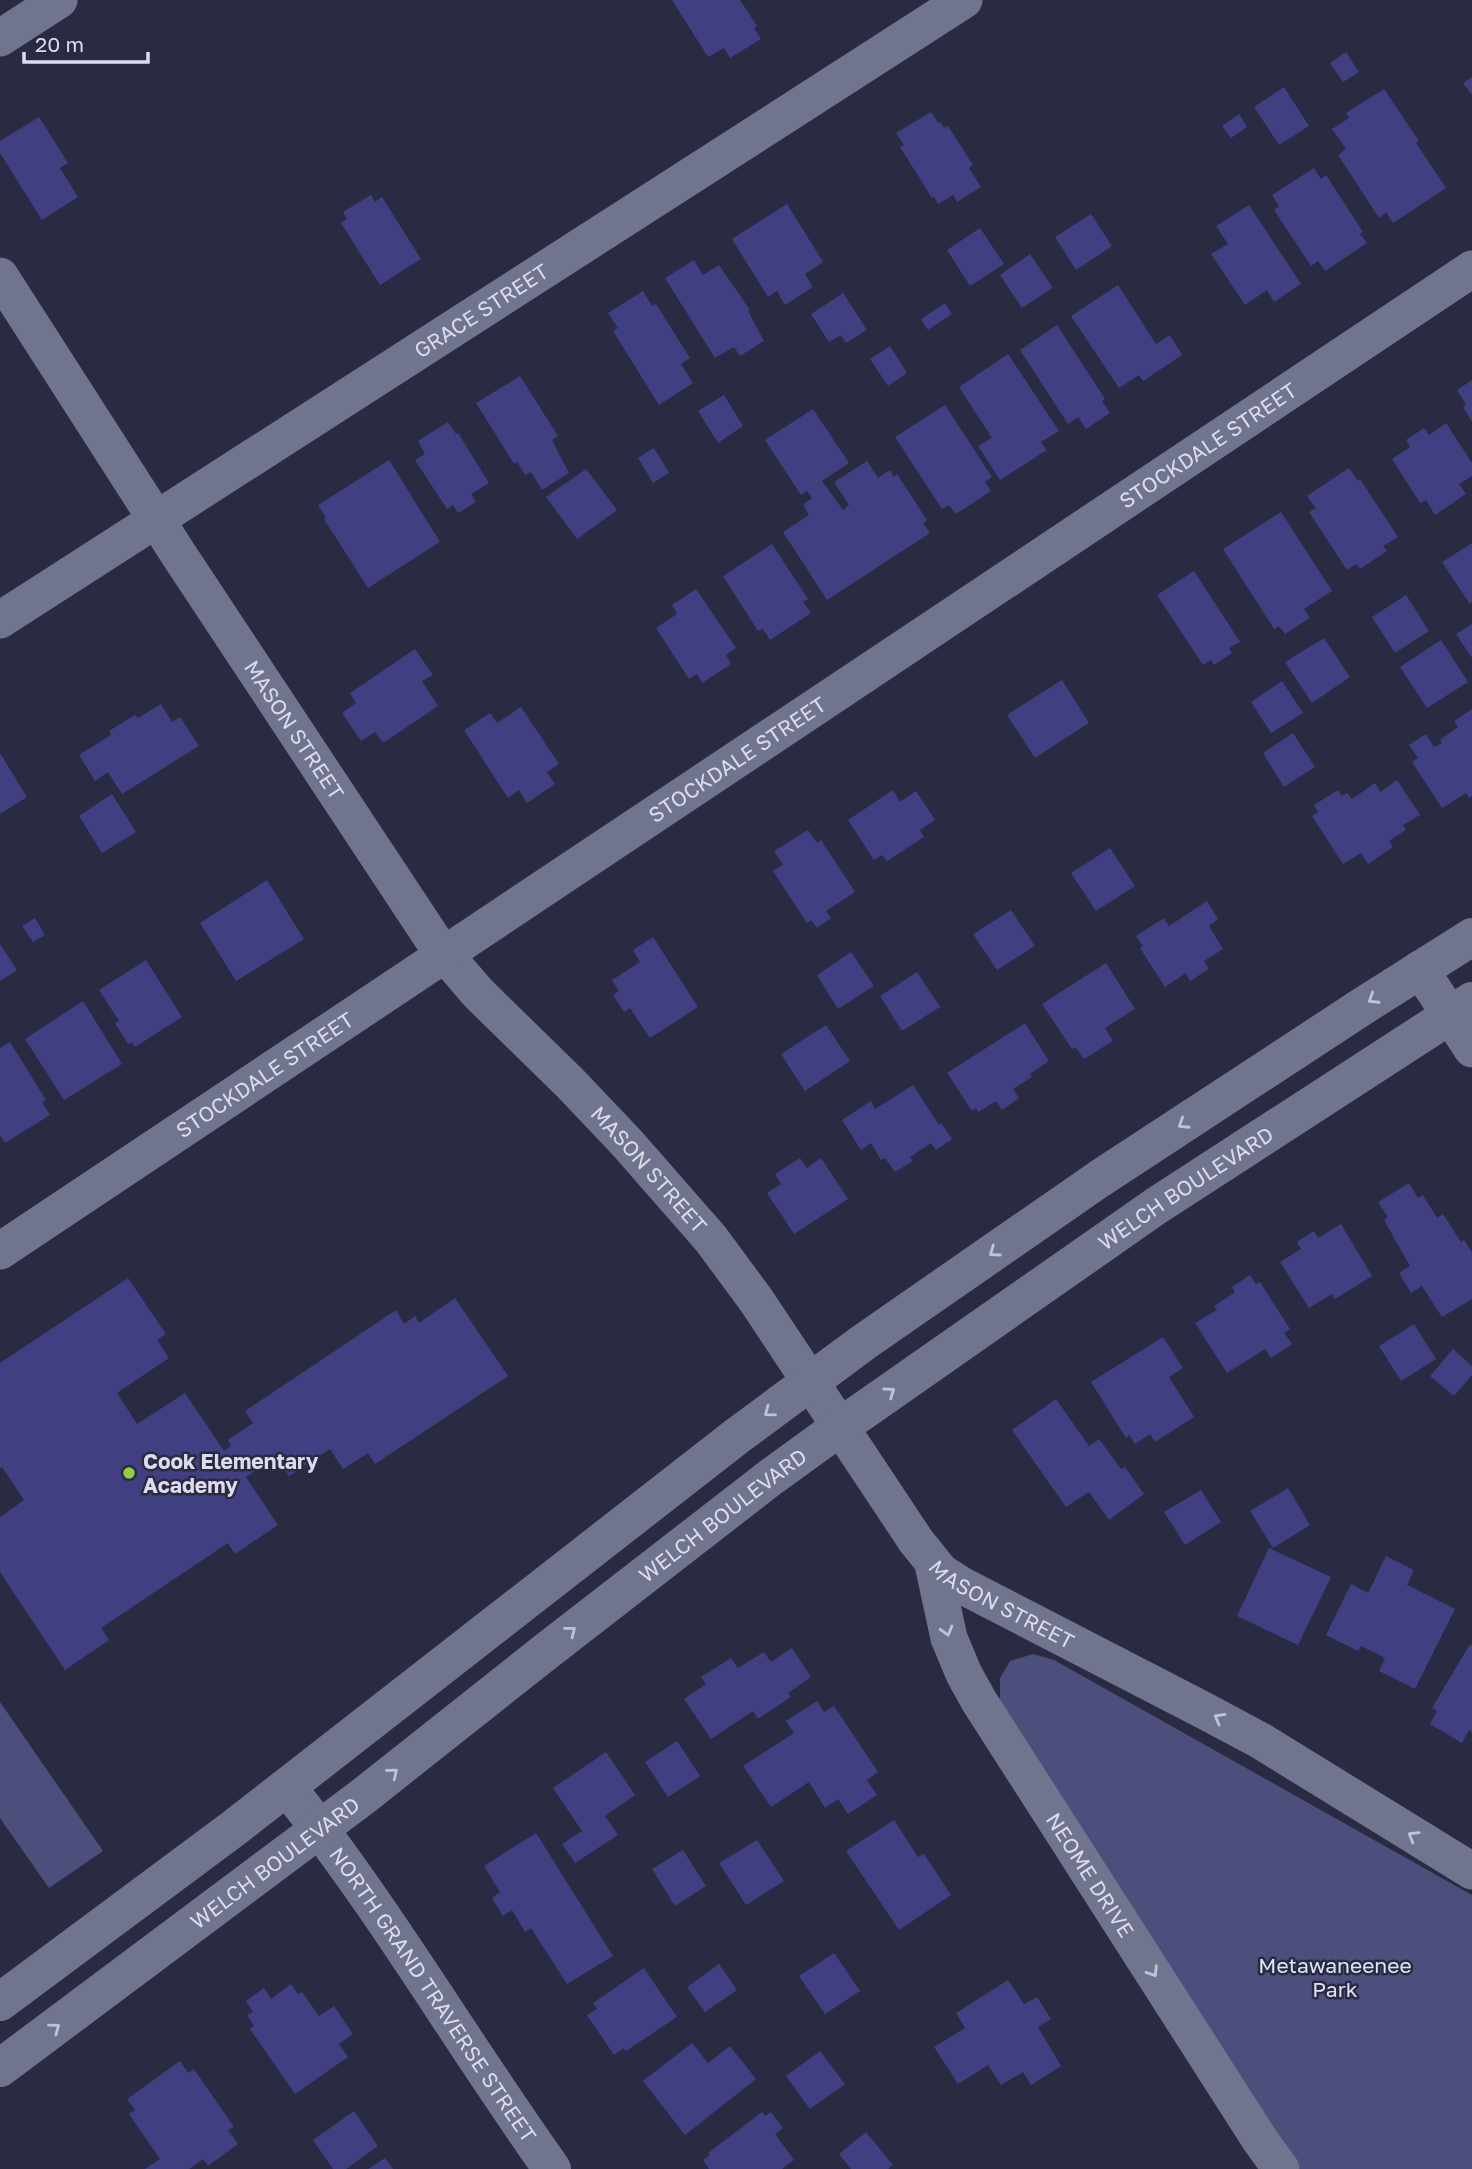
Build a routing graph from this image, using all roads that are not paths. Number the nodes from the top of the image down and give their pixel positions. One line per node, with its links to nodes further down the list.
1 (59, 0): 3 (street)
2 (964, 0): 6 (street, GRACE STREET)
3 (0, 38)
4 (1472, 269): 9 (street, STOCKDALE STREET)
5 (0, 276): 6 (street, MASON STREET)
6 (157, 519): 7 (street, GRACE STREET); 9 (street, MASON STREET)
7 (0, 621)
8 (1472, 937): 10 (main road)
9 (444, 954): 13 (street, STOCKDALE STREET); 14 (street, MASON STREET)
10 (1420, 969): 11 (street); 14 (main road, one-way to 14)
11 (1461, 1008): 12 (street); 15 (main road, WELCH BOULEVARD, one-way to 11)
12 (1472, 1049)
13 (0, 1251)
14 (810, 1381): 15 (street, MASON STREET); 17 (main road, one-way to 17)
15 (840, 1427): 16 (street, MASON STREET); 18 (main road, WELCH BOULEVARD, one-way to 15)
16 (933, 1564): 19 (street, MASON STREET, one-way to 16); 23 (street, NEOME DRIVE, one-way to 23)
17 (287, 1787): 18 (main road, NORTH GRAND TRAVERSE STREET); 20 (main road)
18 (319, 1828): 21 (main road, WELCH BOULEVARD, one-way to 18); 22 (main road, NORTH GRAND TRAVERSE STREET)
19 (1472, 1871)
20 (0, 2002)
21 (0, 2068)
22 (552, 2169)
23 (1281, 2169)

